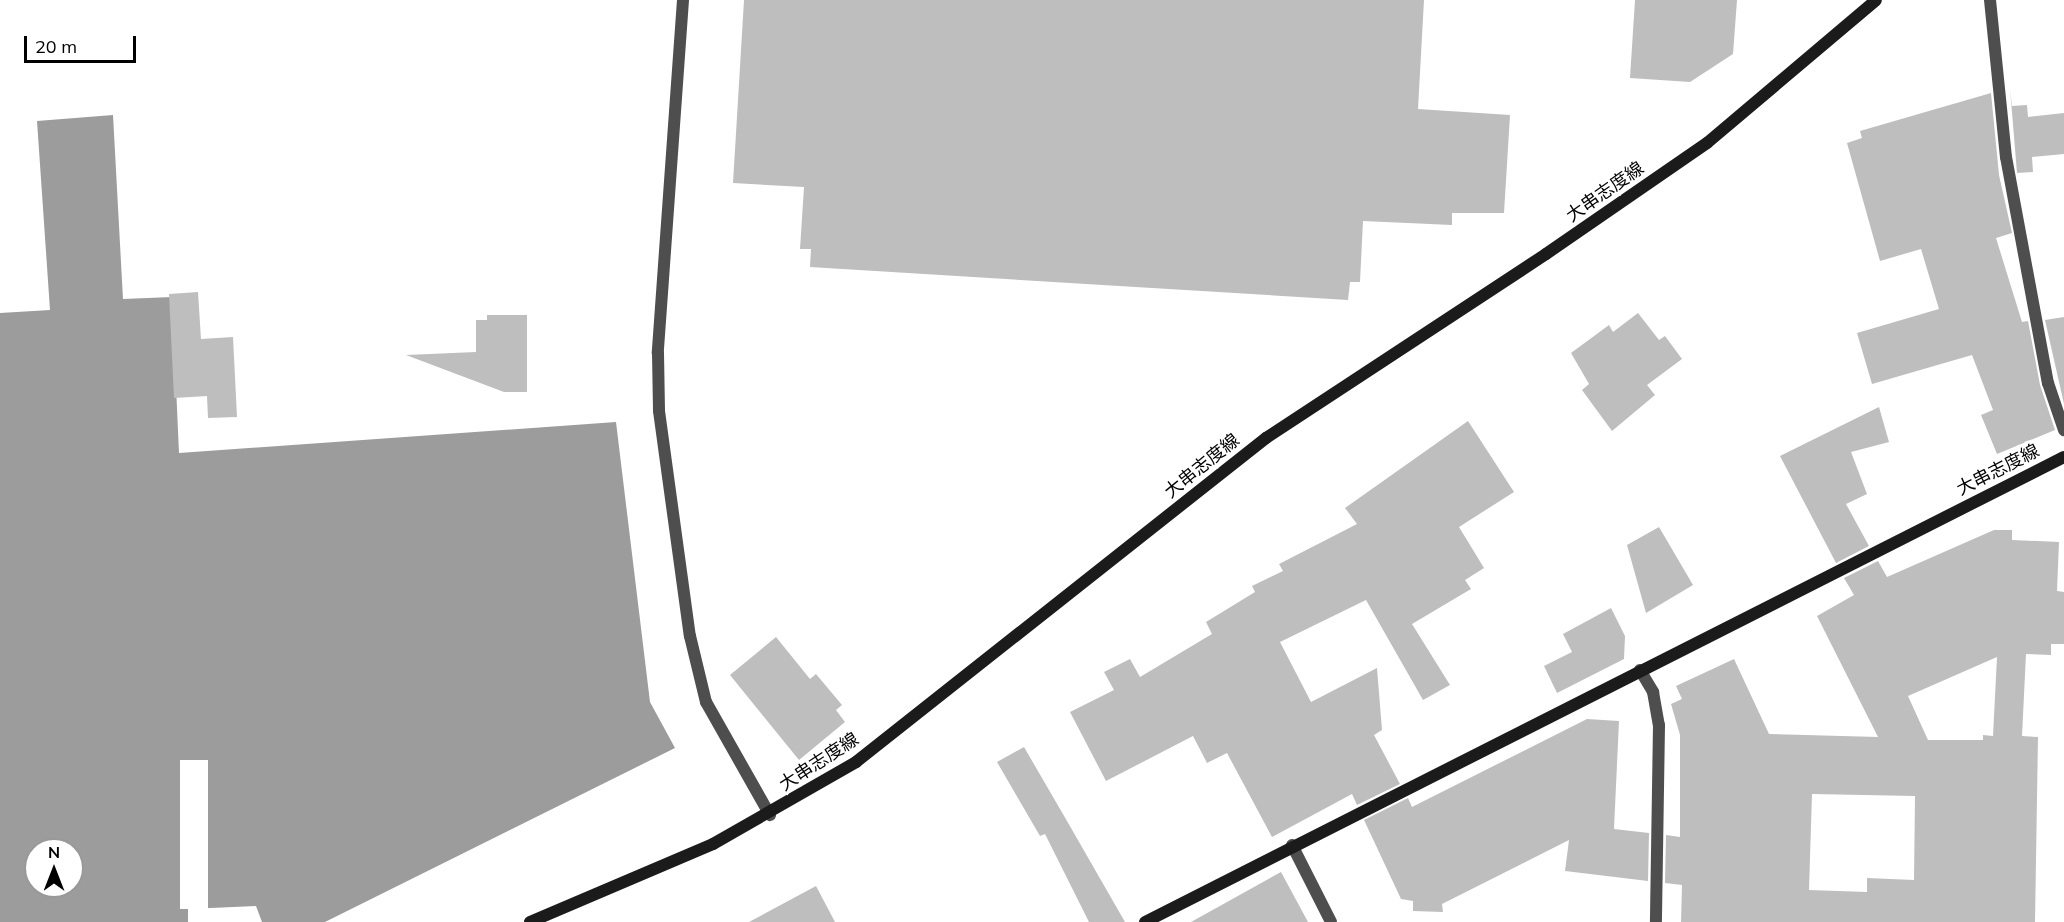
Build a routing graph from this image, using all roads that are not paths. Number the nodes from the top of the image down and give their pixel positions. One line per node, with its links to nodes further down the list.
1 (683, 0): 7 (street)
2 (1876, 0): 7 (main road, 大串志度線)
3 (1990, 0): 4 (street)
4 (2064, 430)
5 (2064, 457): 6 (main road, 大串志度線)
6 (1640, 670): 8 (main road, 大串志度線); 12 (street)
7 (770, 814): 9 (main road, 大串志度線)
8 (1292, 845): 10 (main road, 大串志度線); 11 (street)
9 (530, 922)
10 (1145, 922)
11 (1331, 922)
12 (1656, 922)

